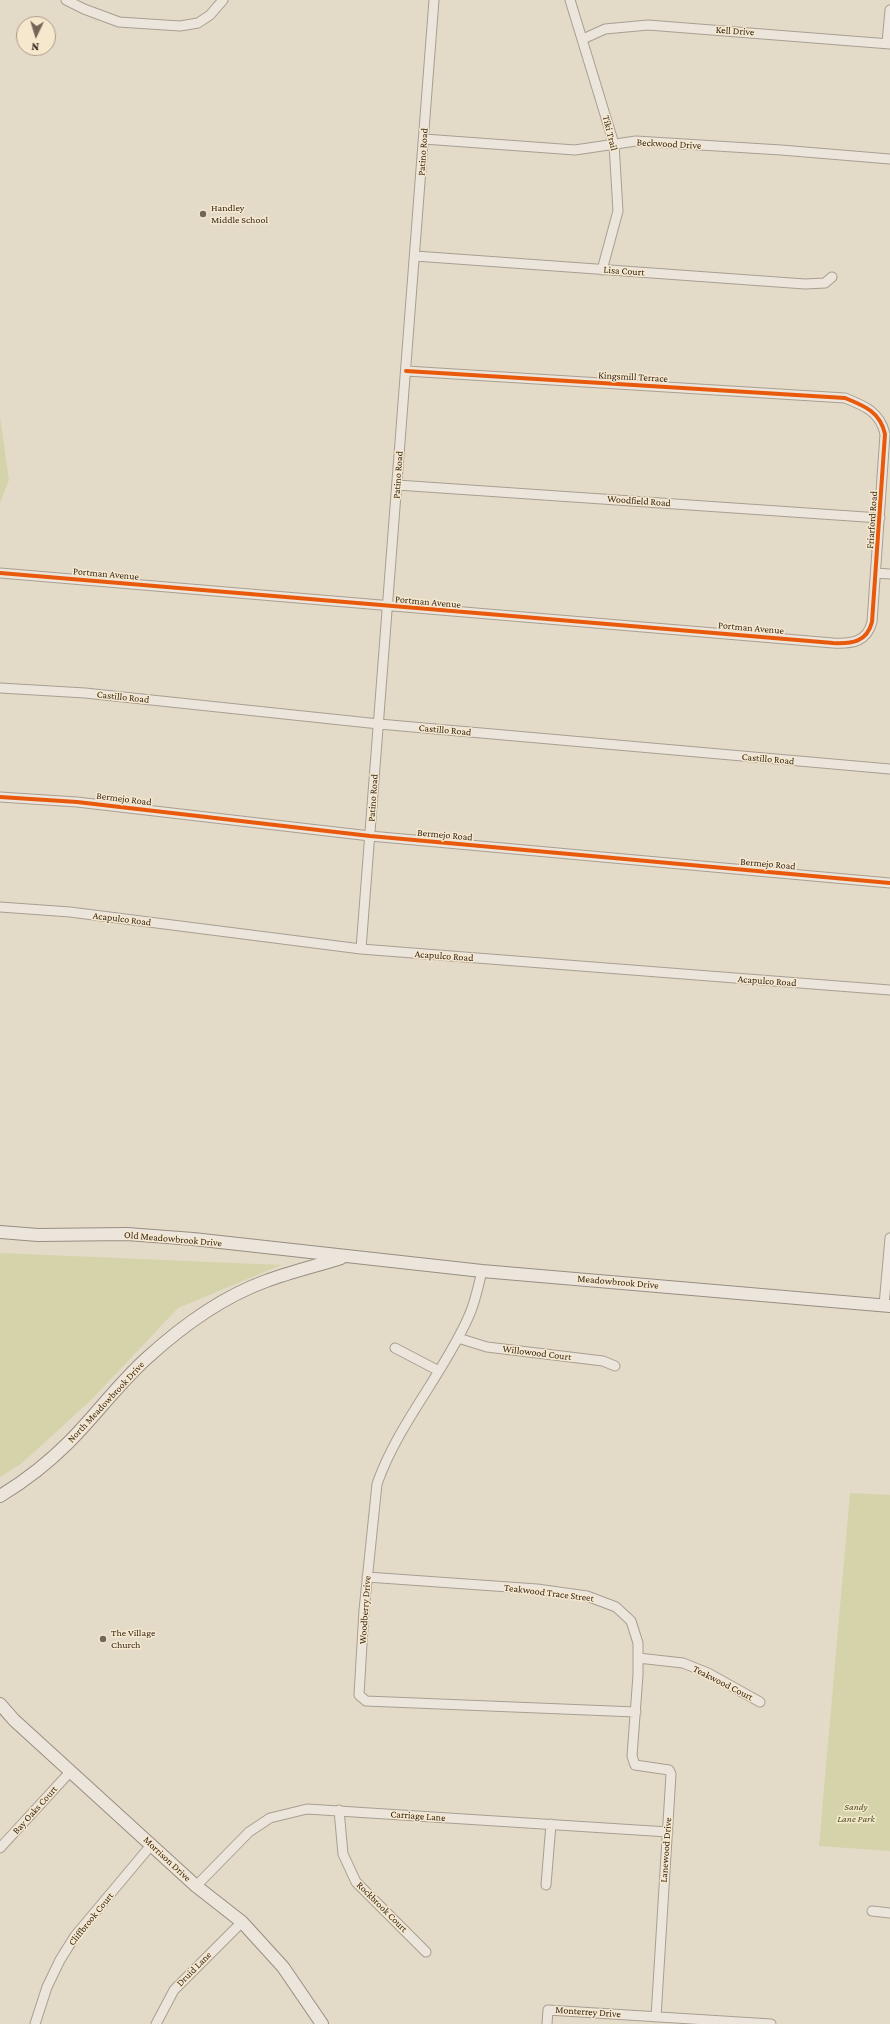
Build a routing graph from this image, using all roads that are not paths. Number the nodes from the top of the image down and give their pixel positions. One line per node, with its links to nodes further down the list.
1 (66, 0): 2 (street)
2 (223, 0)
3 (434, 0): 8 (street, Patino Road)
4 (570, 0): 6 (street, Tiki Trail)
5 (890, 10): 7 (street)
6 (582, 39): 7 (street, Kell Drive); 9 (street, Tiki Trail)
7 (889, 43)
8 (424, 139): 9 (street, Beckwood Drive); 11 (street, Patino Road)
9 (614, 144): 10 (street, Beckwood Drive); 12 (street, Tiki Trail)
10 (890, 159)
11 (415, 256): 12 (street, Lisa Court); 14 (street, Patino Road)
12 (602, 270): 13 (street, Lisa Court)
13 (832, 277)
14 (406, 372): 15 (street, Kingsmill Terrace); 16 (street, Patino Road)
15 (859, 403): 17 (street, Friarford Road)
16 (397, 485): 17 (street, Woodfield Road); 21 (street, Patino Road)
17 (880, 518): 19 (street, Friarford Road)
18 (0, 573): 21 (street, Portman Avenue)
19 (876, 573): 20 (street); 22 (street, Friarford Road)
20 (890, 574)
21 (388, 606): 22 (street, Portman Avenue); 24 (street, Patino Road)
22 (855, 641)
23 (0, 688): 24 (street, Castillo Road)
24 (379, 724): 25 (street, Castillo Road); 27 (street, Patino Road)
25 (890, 769)
26 (0, 797): 27 (street, Bermejo Road)
27 (370, 836): 28 (street, Bermejo Road); 30 (street, Patino Road)
28 (890, 883)
29 (0, 907): 30 (street, Acapulco Road)
30 (361, 949): 31 (street, Acapulco Road)
31 (890, 990)
32 (0, 1232): 34 (street, Old Meadowbrook Drive)
33 (890, 1238): 36 (street)
34 (346, 1256): 35 (street, Meadowbrook Drive); 41 (street, North Meadowbrook Drive)
35 (482, 1271): 36 (street, Meadowbrook Drive); 37 (street, Woodberry Drive)
36 (887, 1305)
37 (458, 1338): 39 (street, Willowood Court); 40 (street, Woodberry Drive)
38 (395, 1348): 40 (street)
39 (615, 1366)
40 (438, 1371): 42 (street, Woodberry Drive)
41 (0, 1496)
42 (367, 1577): 43 (street, Teakwood Trace Street); 46 (street, Woodberry Drive)
43 (638, 1658): 44 (street, Teakwood Court); 46 (street, Teakwood Trace Street)
44 (760, 1702)
45 (0, 1704): 47 (street, Morrison Drive)
46 (636, 1712): 50 (street, Lanewood Drive)
47 (70, 1772): 51 (street, Morrison Drive); 52 (street, Bay Oaks Court)
48 (339, 1810): 49 (street, Carriage Lane); 54 (street, Carriage Lane); 58 (street, Rockbrook Court)
49 (551, 1824): 50 (street, Carriage Lane); 53 (street)
50 (668, 1832): 59 (street, Lanewood Drive)
51 (152, 1844): 54 (street, Morrison Drive); 60 (street, Cliffbrook Court)
52 (0, 1848)
53 (546, 1885)
54 (196, 1886): 57 (street, Morrison Drive)
55 (872, 1911): 56 (street)
56 (890, 1912)
57 (242, 1922): 61 (street, Druid Lane); 62 (street, Morrison Drive)
58 (426, 1952)
59 (656, 2017): 63 (street, Monterrey Drive); 64 (street, Monterrey Drive)
60 (35, 2024)
61 (156, 2024)
62 (322, 2024)
63 (547, 2024)
64 (771, 2024)

